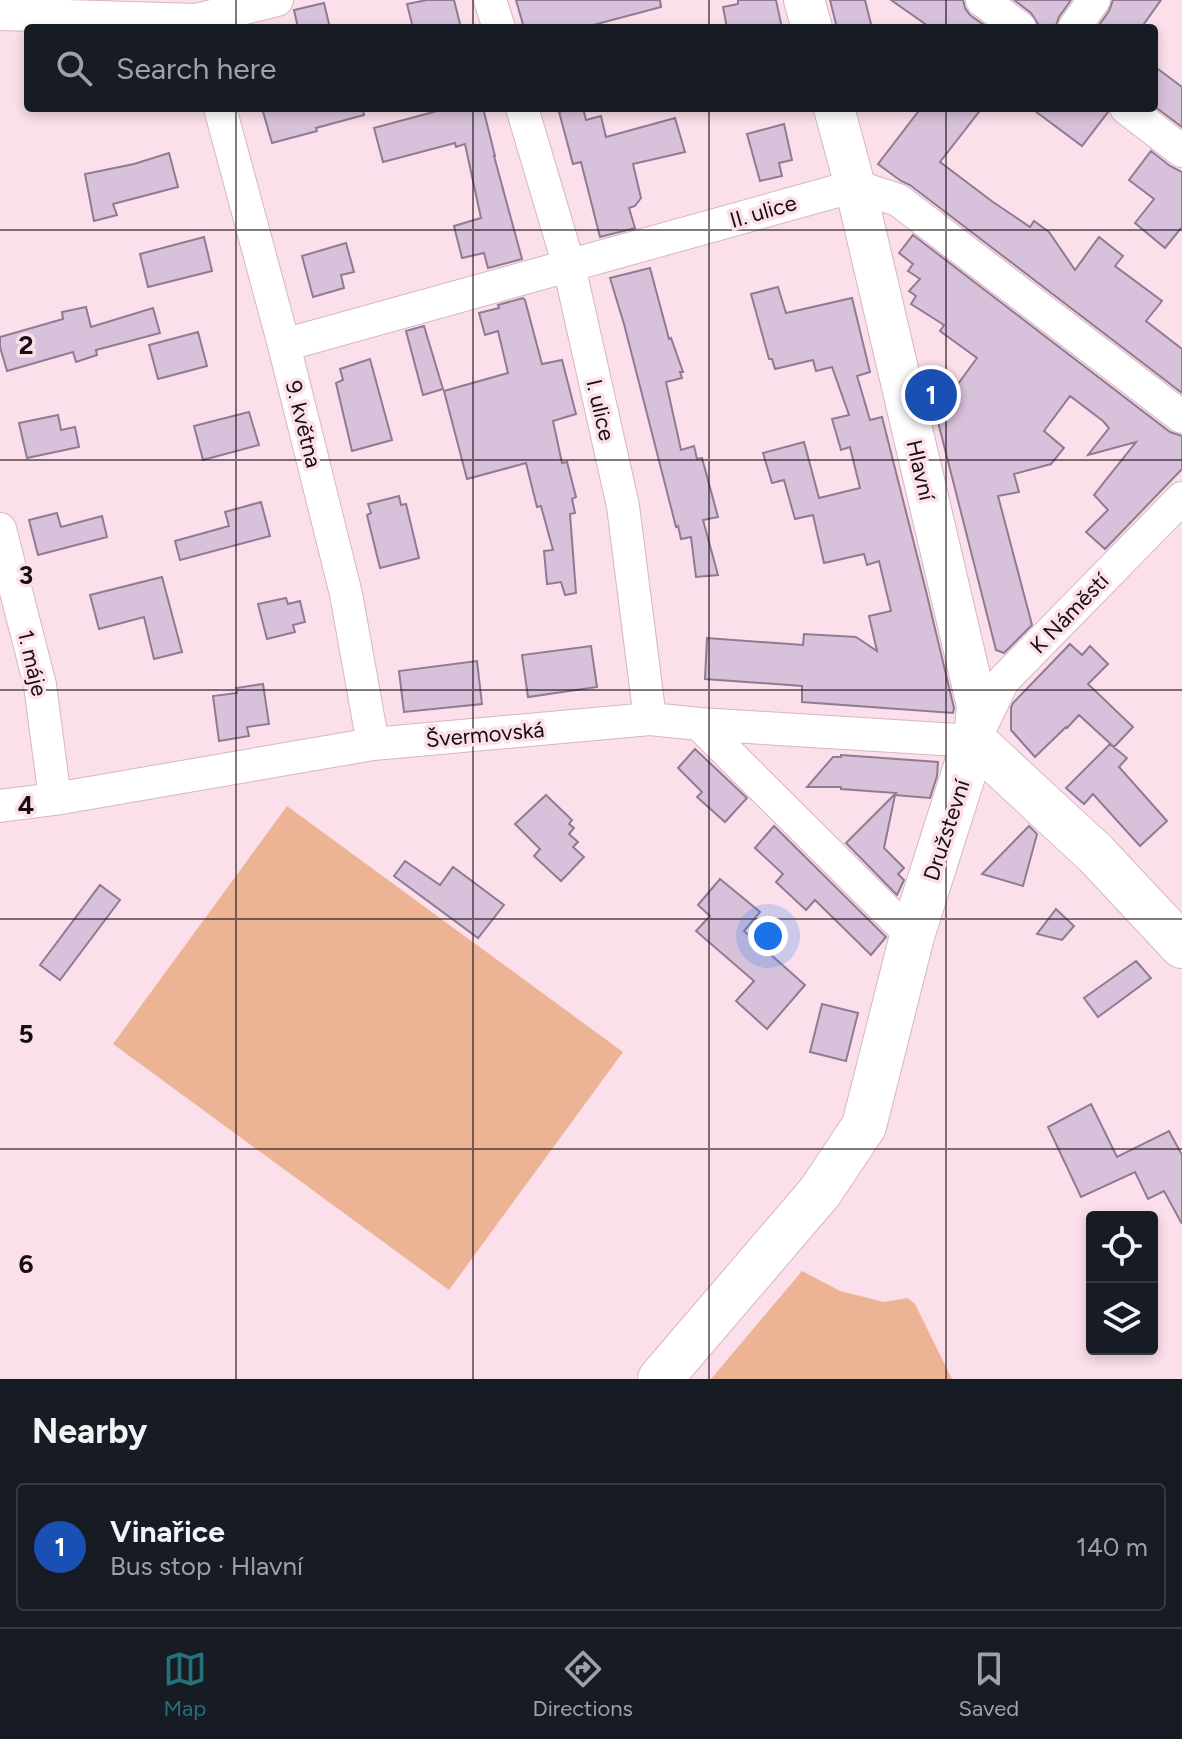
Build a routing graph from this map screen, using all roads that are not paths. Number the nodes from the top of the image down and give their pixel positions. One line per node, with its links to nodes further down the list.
1 (277, 0): 7 (street)
2 (490, 0): 8 (street)
3 (804, 0): 9 (street)
4 (982, 0): 10 (street)
5 (1094, 0): 11 (street)
6 (0, 14): 7 (street)
7 (197, 24)
8 (498, 24)
9 (811, 24)
10 (1015, 24)
11 (1077, 24)
12 (221, 112): 19 (street, 9. května)
13 (523, 112): 18 (street, I. ulice)
14 (835, 112): 17 (street, Hlavní)
15 (1131, 112): 16 (street)
16 (1182, 151)
17 (855, 186): 18 (street, II. ulice); 20 (street); 25 (street, Hlavní)
18 (569, 266): 19 (street, II. ulice); 23 (street, I. ulice)
19 (284, 345): 26 (street, 9. května)
20 (1182, 417)
21 (1182, 498): 25 (street, K Náměstí)
22 (0, 529): 27 (street, 1. máje)
23 (650, 719): 24 (street, Švermovská); 26 (street, Švermovská)
24 (699, 724): 25 (street, Švermovská); 29 (street)
25 (974, 741): 29 (main road, Družstevní); 30 (main road, Družstevní)
26 (373, 744): 27 (street, Švermovská)
27 (55, 799): 28 (street, Švermovská)
28 (0, 806)
29 (912, 936): 31 (main road, Družstevní)
30 (1182, 946)
31 (660, 1379)

